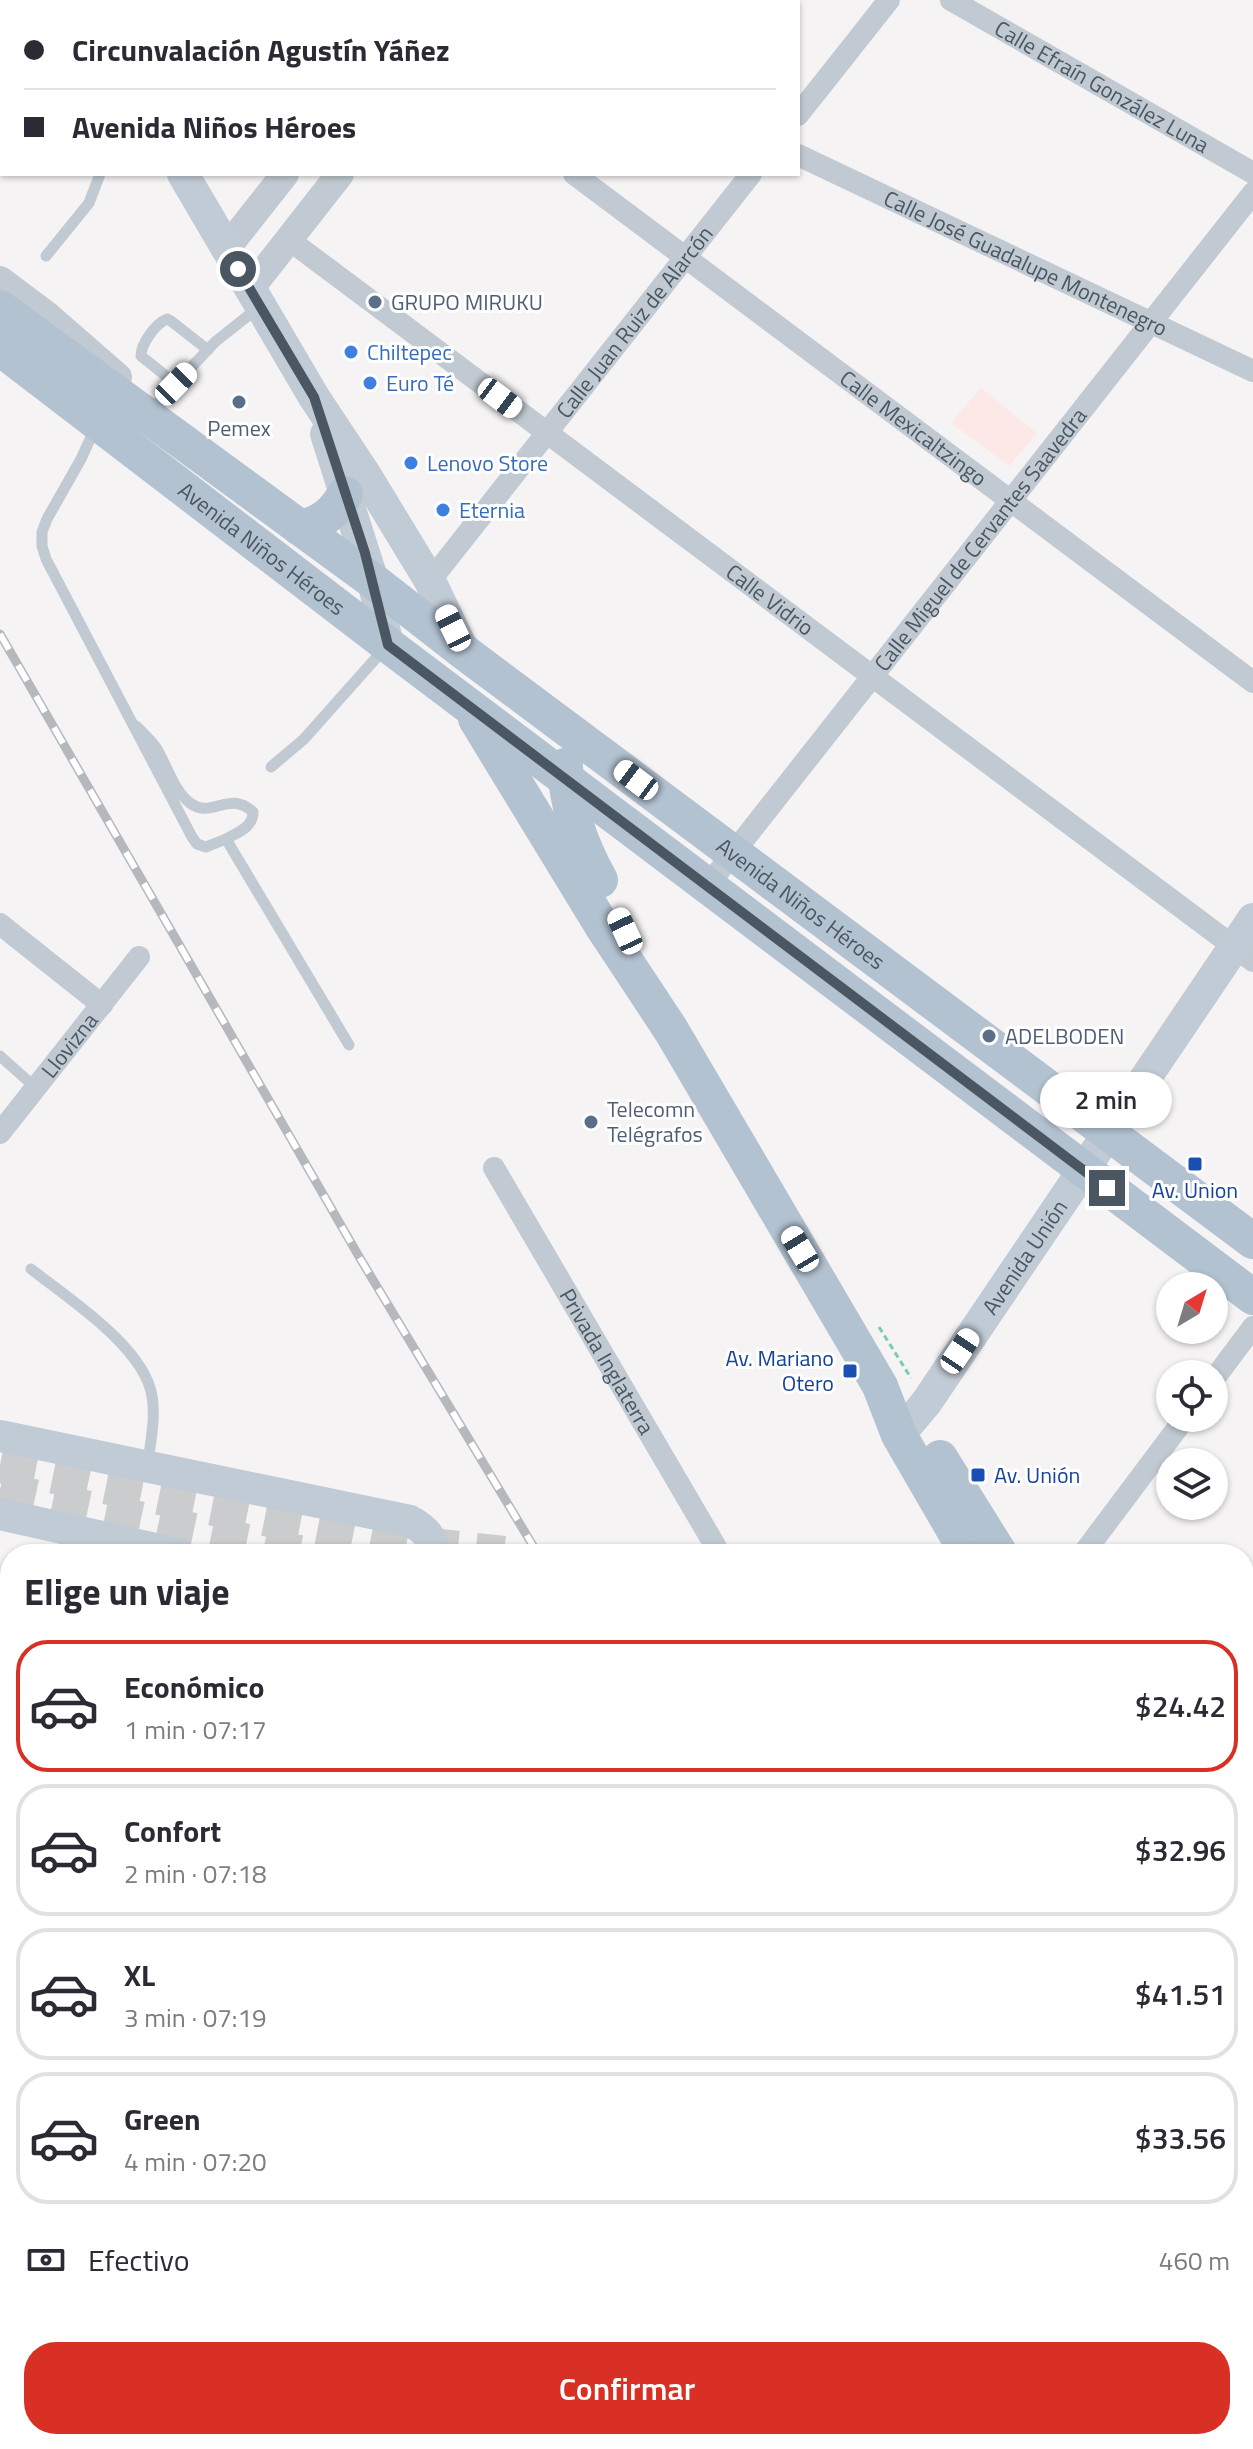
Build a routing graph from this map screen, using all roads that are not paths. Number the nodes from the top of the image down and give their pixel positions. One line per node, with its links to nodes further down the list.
1 (889, 0): 3 (street)
2 (951, 0): 5 (street, Calle Efraín González Luna)
3 (800, 112)
4 (800, 156): 20 (street, Calle José Guadalupe Montenegro)
5 (1253, 173)
6 (99, 176): 15 (lane)
7 (184, 176): 14 (main road)
8 (283, 176): 14 (street)
9 (338, 176): 13 (street)
10 (577, 176): 16 (street, Calle Mexicaltzingo)
11 (749, 176): 16 (street, Calle Juan Ruiz de Alarcón)
12 (1253, 193): 20 (street, Calle Miguel de Cervantes Saavedra)
13 (288, 239): 18 (street); 28 (street, Calle Vidrio)
14 (226, 249): 18 (main road)
15 (46, 256)
16 (685, 257): 28 (street, Calle Juan Ruiz de Alarcón); 30 (street, Calle Mexicaltzingo)
17 (0, 280): 26 (street)
18 (255, 298): 22 (lane); 25 (main road)
19 (0, 308): 26 (main road, Avenida Niños Héroes)
20 (1151, 322): 23 (street, Calle José Guadalupe Montenegro); 30 (street, Calle Miguel de Cervantes Saavedra)
21 (0, 348): 27 (main road, Avenida Niños Héroes)
22 (208, 350): 24 (lane); 24 (lane)
23 (1253, 371)
24 (176, 384): 26 (lane)
25 (314, 397): 29 (main road); 33 (main road)
26 (150, 411): 31 (main road, Avenida Niños Héroes)
27 (98, 422): 34 (main road, Avenida Niños Héroes); 39 (lane)
28 (547, 433): 33 (street, Calle Juan Ruiz de Alarcón); 36 (street, Calle Vidrio)
29 (345, 494): 31 (main road); 32 (main road)
30 (1011, 501): 36 (street, Calle Miguel de Cervantes Saavedra); 37 (street, Calle Mexicaltzingo)
31 (300, 528): 32 (main road, Avenida Niños Héroes)
32 (373, 581): 34 (main road); 35 (main road, Avenida Niños Héroes)
33 (430, 581): 35 (main road)
34 (388, 645): 38 (main road, Avenida Niños Héroes); 41 (lane)
35 (464, 652): 40 (main road, Avenida Niños Héroes)
36 (872, 676): 44 (street, Calle Miguel de Cervantes Saavedra); 48 (street, Calle Vidrio)
37 (1253, 682)
38 (467, 704): 42 (main road, Avenida Niños Héroes); 51 (main road)
39 (130, 720): 43 (lane); 43 (lane)
40 (563, 726): 42 (main road); 44 (main road, Avenida Niños Héroes)
41 (271, 767)
42 (566, 777): 45 (main road, Avenida Niños Héroes); 51 (main road)
43 (226, 839): 52 (lane)
44 (733, 852): 45 (street, Calle Miguel de Cervantes Saavedra); 55 (main road, Avenida Niños Héroes)
45 (708, 885): 58 (main road, Avenida Niños Héroes)
46 (1253, 919): 48 (main road, Avenida Unión)
47 (0, 924): 50 (street)
48 (1244, 954): 55 (main road, Avenida Unión)
49 (139, 957): 50 (street, Llovizna)
50 (102, 1005): 54 (street, Llovizna)
51 (671, 1030): 64 (main road)
52 (349, 1045)
53 (0, 1056): 54 (lane)
54 (36, 1088): 56 (street, Llovizna)
55 (1108, 1132): 58 (main road, Avenida Unión); 59 (main road, Avenida Niños Héroes)
56 (0, 1133)
57 (494, 1168): 71 (street, Privada Inglaterra)
58 (1083, 1170): 61 (main road, Avenida Niños Héroes); 64 (main road, Avenida Unión)
59 (1253, 1241)
60 (31, 1269): 67 (lane)
61 (1253, 1297)
62 (1253, 1327): 63 (street)
63 (1228, 1360)
64 (907, 1426): 72 (main road); 73 (main road)
65 (1174, 1432): 74 (street)
66 (0, 1436): 67 (main road)
67 (148, 1466): 70 (main road)
68 (0, 1514): 69 (main road)
69 (134, 1544)
70 (432, 1544)
71 (714, 1544)
72 (963, 1544)
73 (993, 1544)
74 (1090, 1544)

